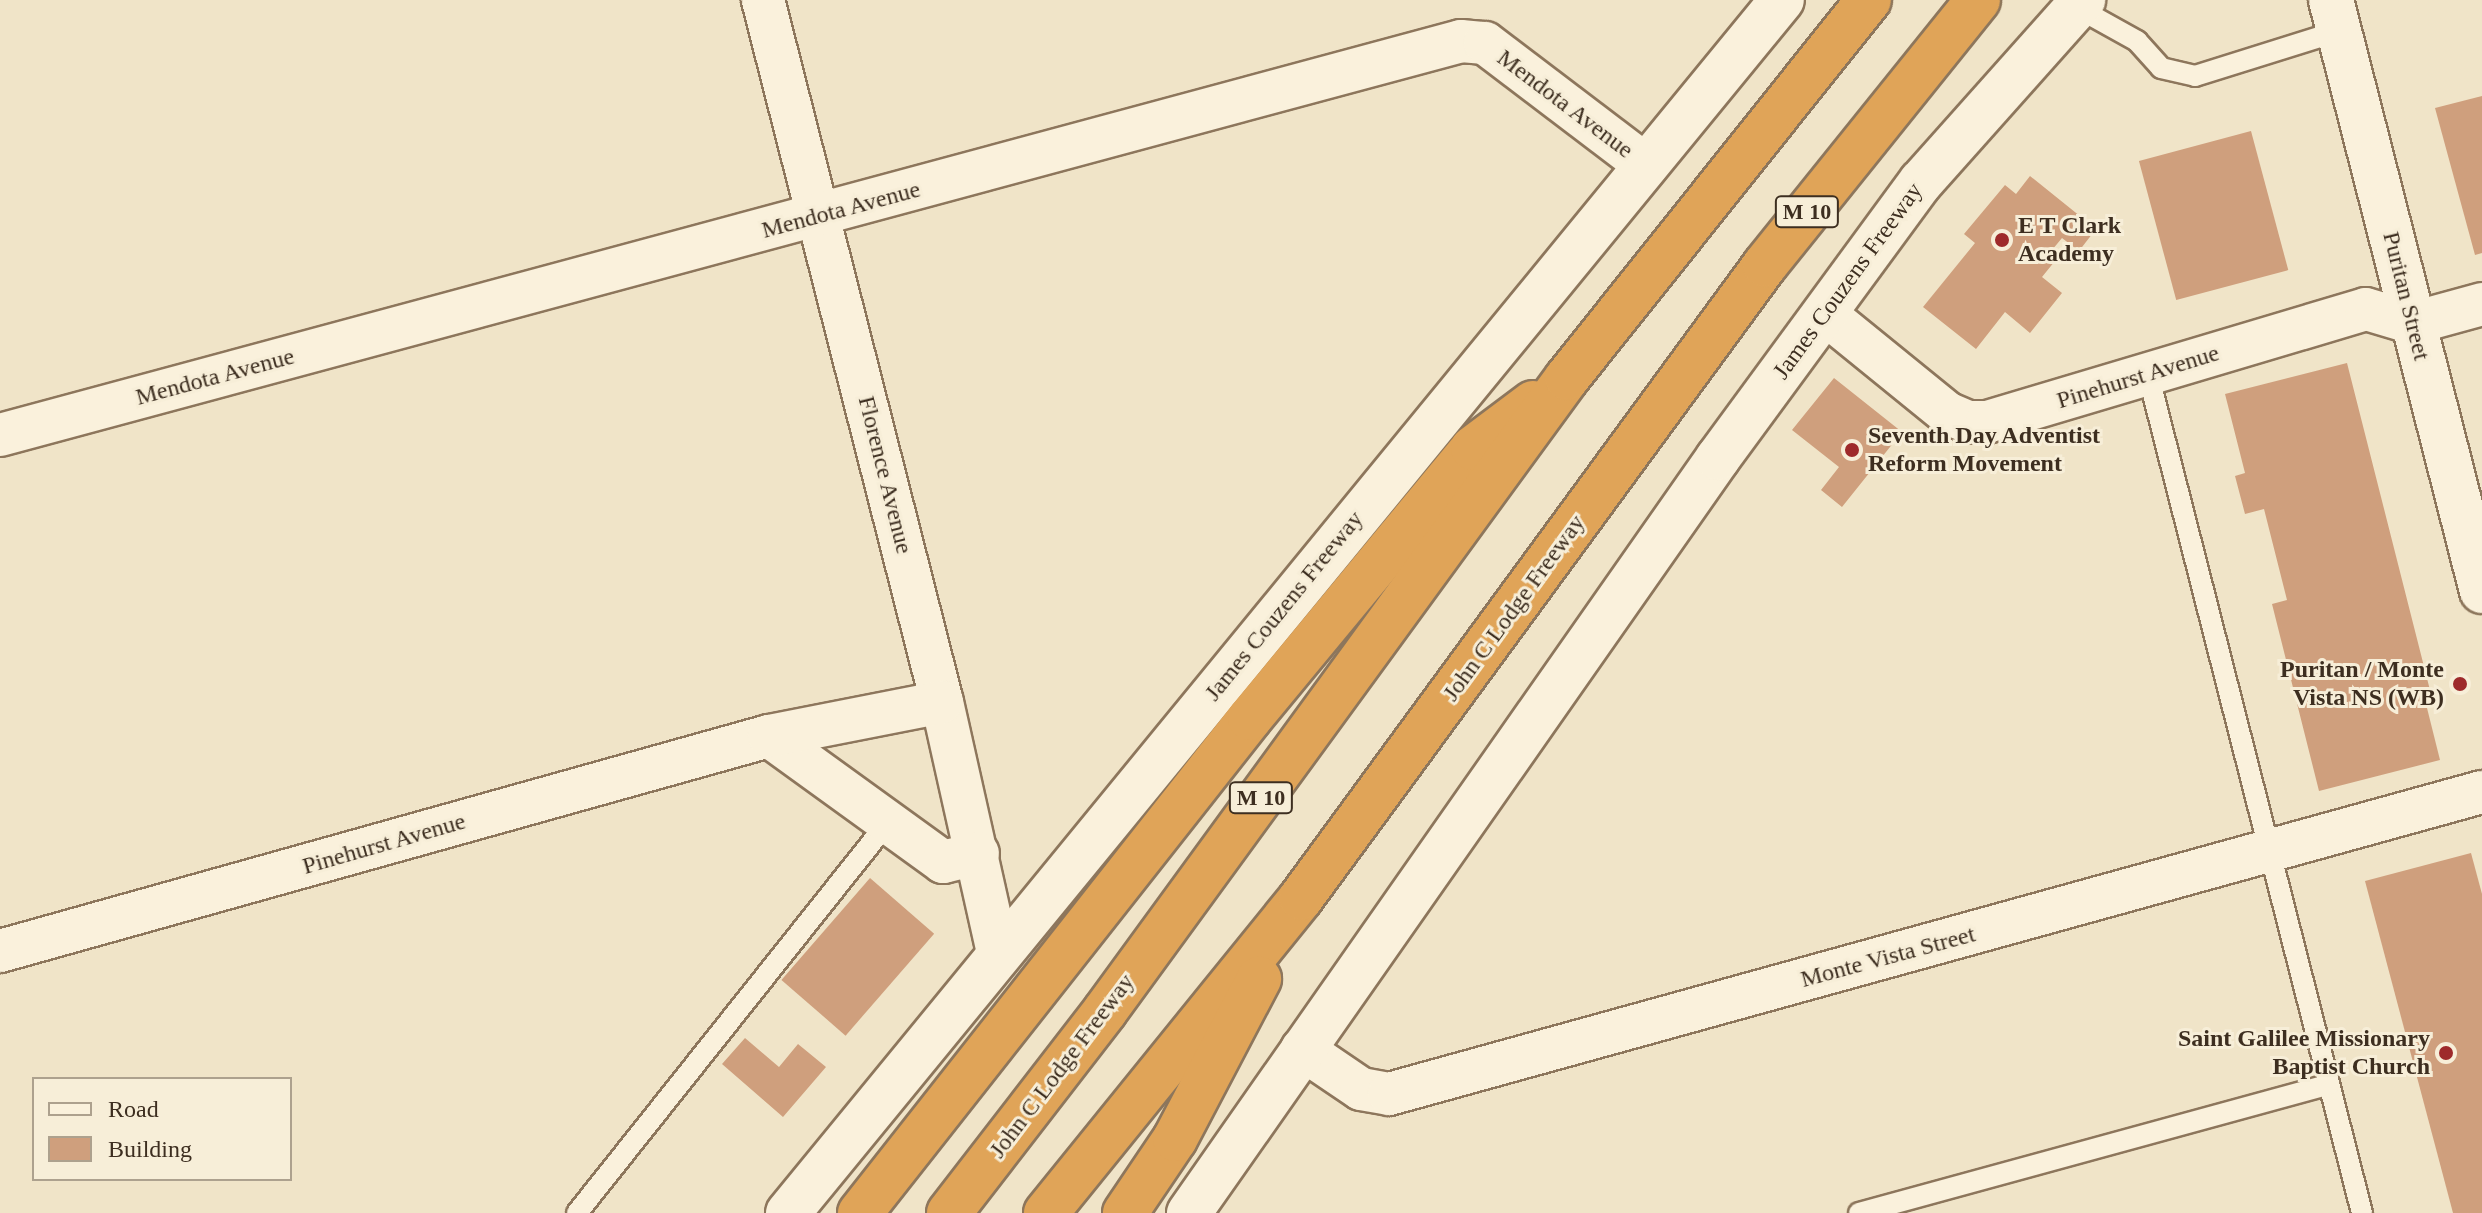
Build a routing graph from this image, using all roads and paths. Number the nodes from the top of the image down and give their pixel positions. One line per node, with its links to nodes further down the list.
1 (763, 0): 8 (street, Florence Avenue)
2 (1782, 0): 7 (main road, James Couzens Freeway)
3 (1869, 0): 13 (highway, John C Lodge Freeway / M 10)
4 (1978, 0): 22 (highway, John C Lodge Freeway / M 10)
5 (2079, 4): 6 (lane); 10 (main road, James Couzens Freeway)
6 (2335, 16): 11 (main road, Puritan Street)
7 (1647, 166): 8 (street, Mendota Avenue); 24 (main road, James Couzens Freeway)
8 (818, 216): 14 (street, Mendota Avenue); 16 (street, Florence Avenue)
9 (2482, 304): 11 (street)
10 (1824, 313): 12 (street, Pinehurst Avenue); 25 (main road, James Couzens Freeway)
11 (2413, 323): 12 (street, Pinehurst Avenue); 15 (main road, Puritan Street)
12 (2148, 374): 20 (lane)
13 (1567, 378): 29 (highway); 30 (highway, John C Lodge Freeway / M 10)
14 (0, 435)
15 (2482, 591)
16 (942, 702): 17 (street, Pinehurst Avenue); 21 (street, Florence Avenue)
17 (769, 736): 19 (street); 23 (street, Pinehurst Avenue)
18 (2482, 792): 20 (street, Monte Vista Street)
19 (888, 822): 21 (street); 27 (lane)
20 (2270, 851): 25 (street, Monte Vista Street); 26 (lane)
21 (978, 853): 24 (street, Florence Avenue)
22 (1301, 898): 31 (highway, John C Lodge Freeway / M 10); 32 (highway)
23 (0, 951)
24 (998, 952): 28 (main road, James Couzens Freeway)
25 (1302, 1049): 33 (main road, James Couzens Freeway)
26 (2329, 1084): 34 (lane); 35 (lane)
27 (577, 1213)
28 (788, 1213)
29 (860, 1213)
30 (949, 1213)
31 (1046, 1213)
32 (1125, 1213)
33 (1189, 1213)
34 (1859, 1213)
35 (2362, 1213)

